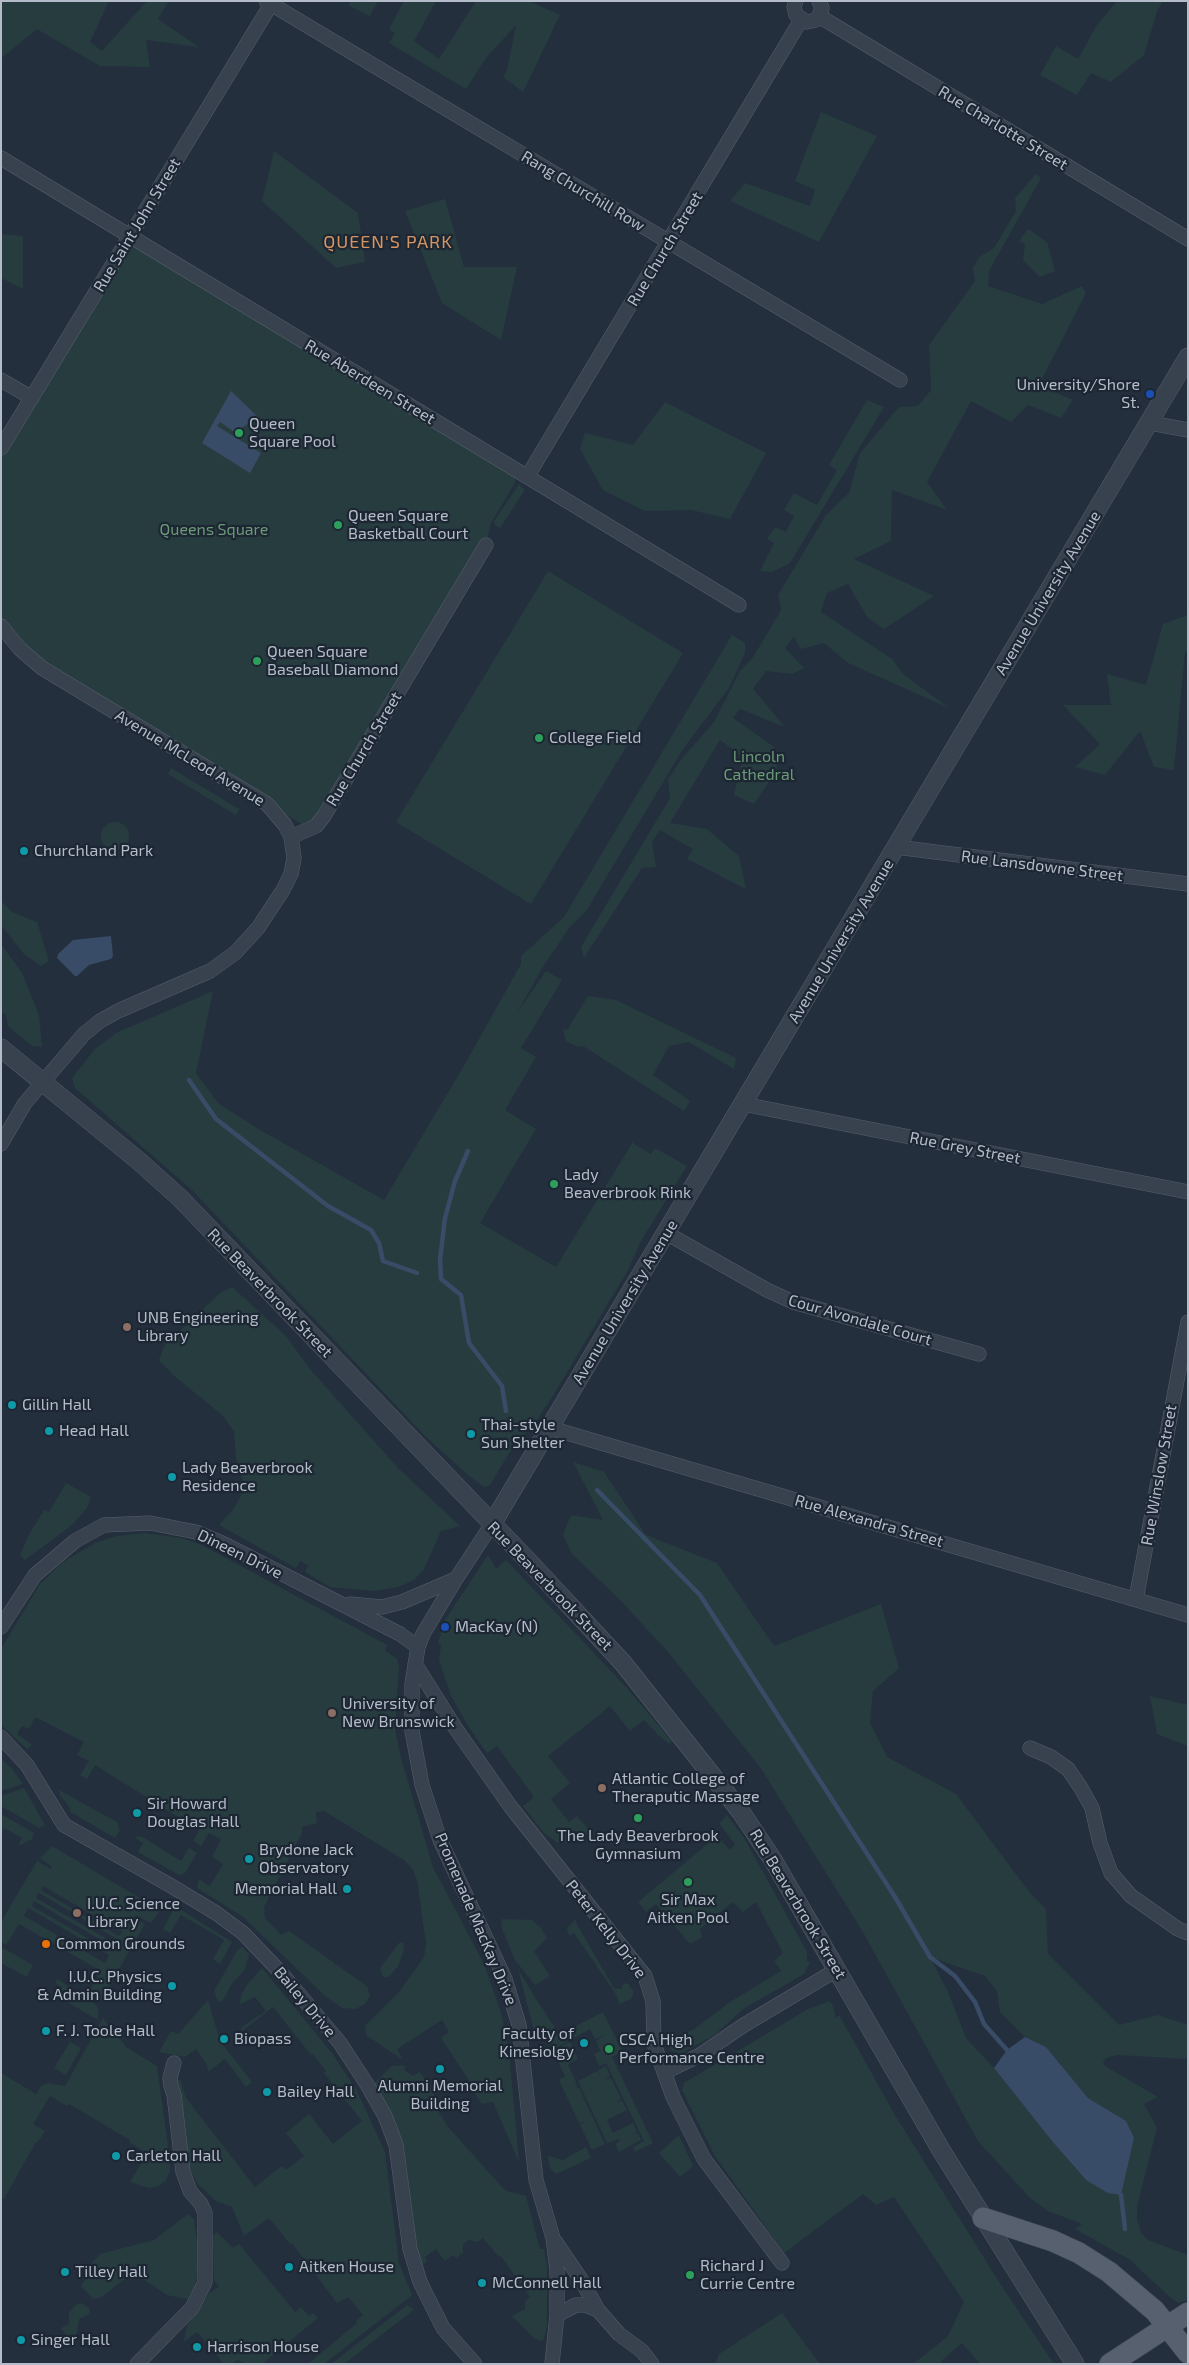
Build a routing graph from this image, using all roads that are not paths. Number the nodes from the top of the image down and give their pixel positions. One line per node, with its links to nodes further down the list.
1 (796, 1): 5 (street)
2 (819, 1): 4 (street)
3 (270, 2): 7 (street, Rue Saint John Street); 9 (street, Rang Churchill Row)
4 (819, 16): 5 (street); 8 (street, Rue Charlotte Street)
5 (801, 20): 9 (street, Rue Church Street)
6 (1, 158): 7 (street, Rue Aberdeen Street)
7 (130, 236): 13 (street, Rue Saint John Street); 17 (street, Rue Aberdeen Street)
8 (1188, 239)
9 (669, 242): 12 (street, Rang Churchill Row); 17 (street, Rue Church Street)
10 (1188, 357): 14 (street, Avenue University Avenue)
11 (1, 380): 13 (street)
12 (900, 380)
13 (32, 398): 16 (street, Rue Saint John Street)
14 (1150, 423): 15 (street); 22 (street, Avenue University Avenue)
15 (1188, 430)
16 (1, 448)
17 (527, 476): 19 (street, Rue Aberdeen Street)
18 (486, 544): 21 (street, Rue Church Street)
19 (739, 605)
20 (1, 626): 21 (street, Avenue McLeod Avenue)
21 (291, 837): 25 (street, Avenue McLeod Avenue)
22 (896, 847): 23 (street, Rue Lansdowne Street); 26 (street, Avenue University Avenue)
23 (1188, 884)
24 (1, 1048): 25 (street, Rue Beaverbrook Street)
25 (42, 1083): 27 (street, Avenue McLeod Avenue); 33 (street, Rue Beaverbrook Street)
26 (743, 1104): 28 (street, Rue Grey Street); 29 (street, Avenue University Avenue)
27 (1, 1144)
28 (1188, 1192)
29 (666, 1233): 31 (street, Cour Avondale Court); 32 (street, Avenue University Avenue)
30 (1188, 1322): 35 (street, Rue Winslow Street)
31 (979, 1354)
32 (550, 1428): 33 (street, Avenue University Avenue); 35 (street, Rue Alexandra Street)
33 (492, 1524): 34 (street, Promenade MacKay Drive); 44 (street, Rue Beaverbrook Street)
34 (456, 1579): 36 (street); 39 (street, Promenade MacKay Drive)
35 (1136, 1599): 37 (street, Rue Alexandra Street)
36 (333, 1602): 38 (street, Dineen Drive); 39 (street, Dineen Drive)
37 (1188, 1615)
38 (1, 1627)
39 (418, 1647): 40 (street, Promenade MacKay Drive)
40 (415, 1664): 46 (street, Peter Kelly Drive); 48 (street, Promenade MacKay Drive)
41 (1, 1737): 56 (street, Bailey Drive)
42 (1030, 1748): 43 (street)
43 (1188, 1933)
44 (838, 1969): 46 (street); 47 (street, Rue Beaverbrook Street)
45 (174, 2063): 55 (street)
46 (665, 2072): 49 (street, Peter Kelly Drive)
47 (983, 2218): 53 (main road); 59 (street, Rue Beaverbrook Street)
48 (553, 2238): 50 (street); 52 (street, Promenade MacKay Drive)
49 (782, 2263)
50 (598, 2310): 52 (street); 58 (street)
51 (1188, 2313): 53 (main road)
52 (557, 2315): 57 (street, Promenade MacKay Drive)
53 (1168, 2327): 54 (main road); 60 (main road); 61 (main road)
54 (1188, 2353)
55 (137, 2364)
56 (475, 2364)
57 (552, 2364)
58 (652, 2364)
59 (1075, 2364)
60 (1110, 2364)
61 (1135, 2364)

